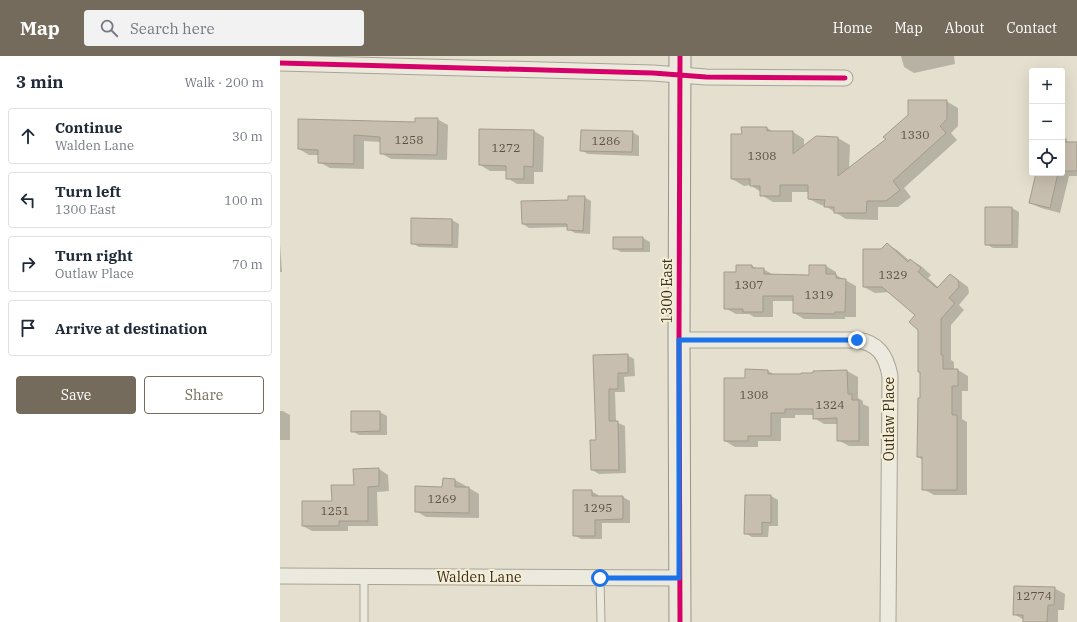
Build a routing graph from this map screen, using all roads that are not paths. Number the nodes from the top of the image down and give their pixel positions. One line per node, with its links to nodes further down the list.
1 (280, 63): 2 (street)
2 (680, 65): 3 (street); 4 (main road, 1300 East)
3 (845, 78)
4 (679, 340): 8 (main road, 1300 East); 9 (street, Outlaw Place)
5 (280, 576): 6 (street, Walden Lane)
6 (364, 577): 7 (street, Walden Lane); 10 (lane)
7 (600, 578): 8 (street, Walden Lane); 11 (lane)
8 (679, 578): 12 (main road, 1300 East)
9 (888, 621)
10 (364, 622)
11 (601, 622)
12 (680, 622)

